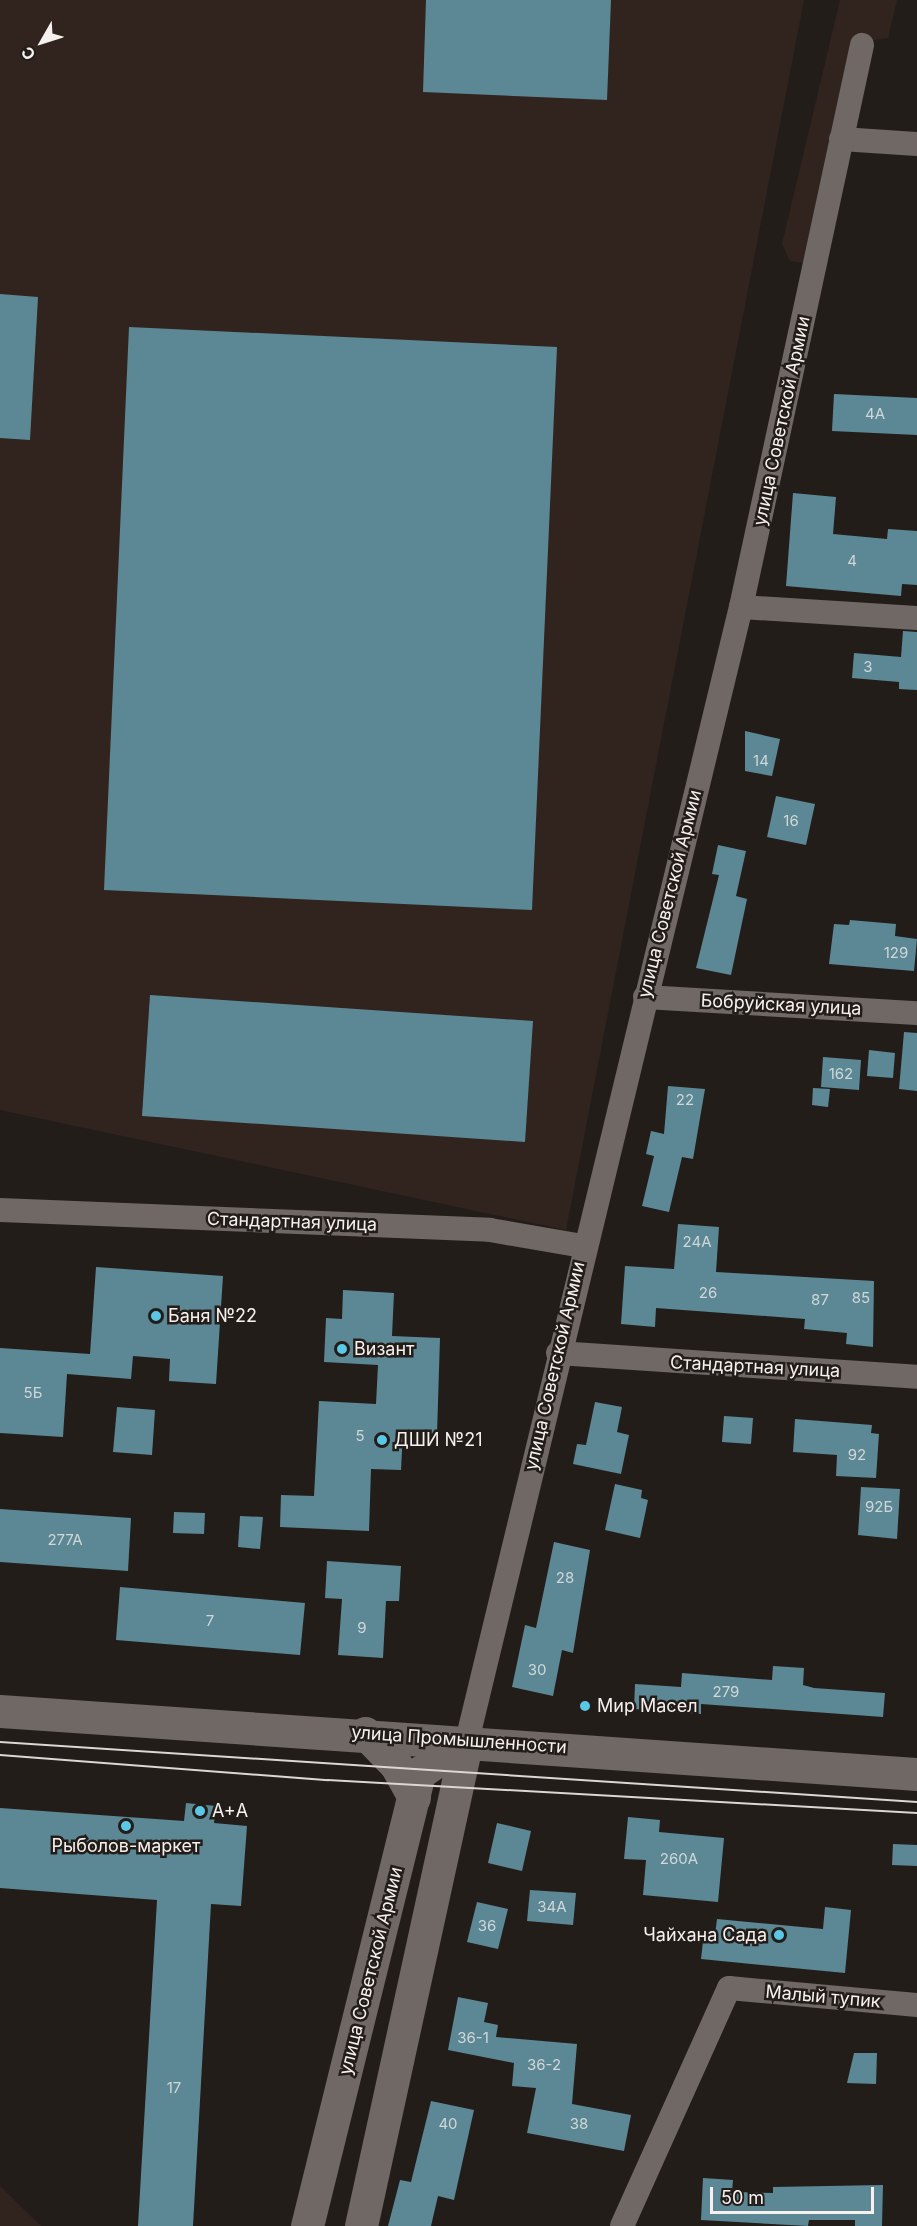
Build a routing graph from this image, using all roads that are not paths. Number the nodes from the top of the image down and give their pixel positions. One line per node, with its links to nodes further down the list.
1 (862, 45): 2 (street, улица Советской Армии)
2 (841, 139): 3 (street); 4 (street, улица Советской Армии)
3 (917, 144)
4 (741, 607): 5 (street); 6 (street, улица Советской Армии)
5 (917, 618)
6 (645, 997): 7 (street, Бобруйская улица); 9 (street, улица Советской Армии)
7 (917, 1013)
8 (0, 1210): 9 (street, Стандартная улица)
9 (583, 1246): 10 (street, улица Советской Армии)
10 (558, 1353): 11 (street, Стандартная улица); 14 (street, улица Советской Армии)
11 (917, 1377)
12 (0, 1711): 13 (main road, улица Промышленности)
13 (365, 1733): 14 (main road, улица Промышленности); 16 (main road)
14 (467, 1741): 15 (main road, улица Промышленности); 16 (main road, улица Советской Армии); 19 (main road, улица Советской Армии)
15 (917, 1774)
16 (414, 1797): 18 (main road, улица Советской Армии)
17 (917, 2005): 20 (street, Малый тупик)
18 (307, 2226)
19 (361, 2226)
20 (622, 2226)

